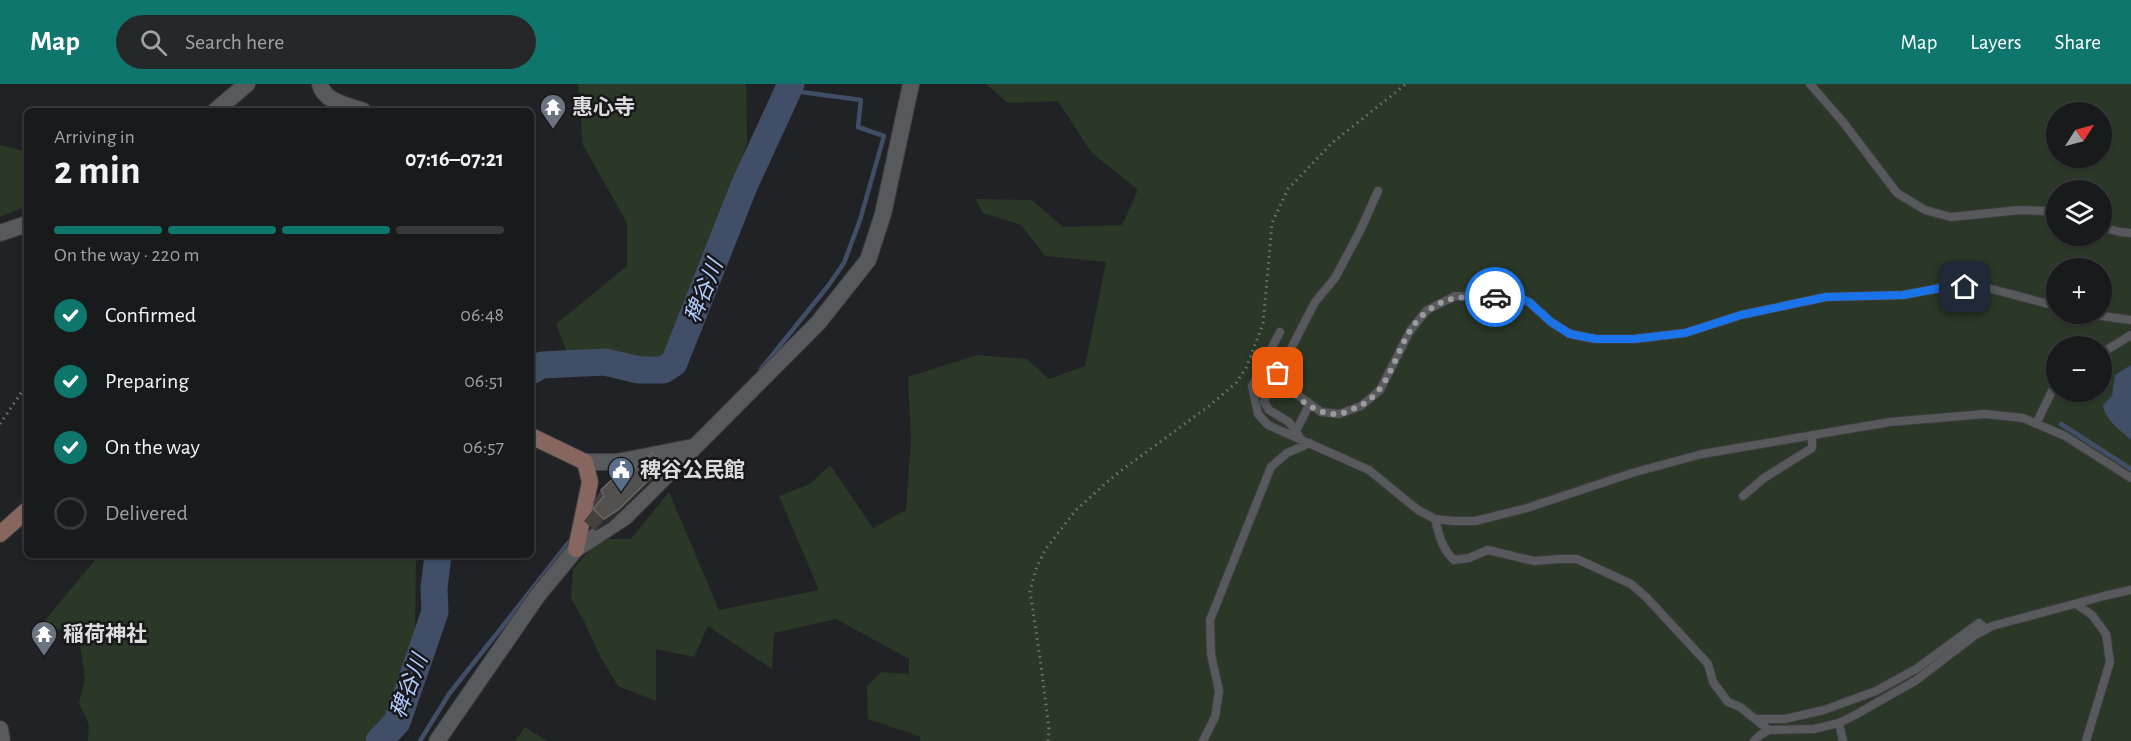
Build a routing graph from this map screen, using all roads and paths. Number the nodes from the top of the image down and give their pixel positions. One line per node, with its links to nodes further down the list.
1 (247, 84): 6 (street)
2 (320, 84): 7 (street)
3 (911, 84): 30 (street)
4 (1406, 84): 47 (path)
5 (1810, 84): 9 (lane)
6 (219, 108)
7 (354, 108)
8 (1378, 191): 20 (lane)
9 (2046, 211)
10 (24, 225): 12 (street)
11 (2112, 230): 13 (lane)
12 (0, 233)
13 (2131, 233)
14 (2046, 303): 23 (lane)
15 (2112, 317): 16 (lane)
16 (2131, 320)
17 (1280, 332): 29 (lane)
18 (2131, 336): 19 (lane)
19 (2112, 347)
20 (1275, 378): 23 (lane); 26 (lane)
21 (24, 391): 24 (path)
22 (2047, 402): 25 (lane)
23 (1309, 405): 26 (lane)
24 (0, 424)
25 (2036, 424): 27 (lane); 32 (lane)
26 (1296, 431): 29 (lane)
27 (1812, 435): 33 (lane); 35 (lane)
28 (534, 437): 31 (main road)
29 (1306, 441): 35 (lane); 48 (lane)
30 (693, 447): 31 (street); 37 (street)
31 (585, 462): 37 (main road)
32 (2131, 478)
33 (1743, 496)
34 (24, 513): 36 (main road)
35 (1435, 519): 41 (lane)
36 (0, 534)
37 (576, 549): 46 (street)
38 (2131, 590): 39 (lane)
39 (2076, 604): 40 (lane); 51 (lane)
40 (1986, 629): 41 (lane); 42 (lane)
41 (1756, 719): 44 (lane)
42 (1839, 723): 44 (lane); 50 (lane)
43 (0, 729): 45 (street)
44 (1769, 730): 49 (lane)
45 (2, 741)
46 (437, 741)
47 (1048, 741)
48 (1203, 741)
49 (1754, 741)
50 (1843, 741)
51 (2086, 741)

